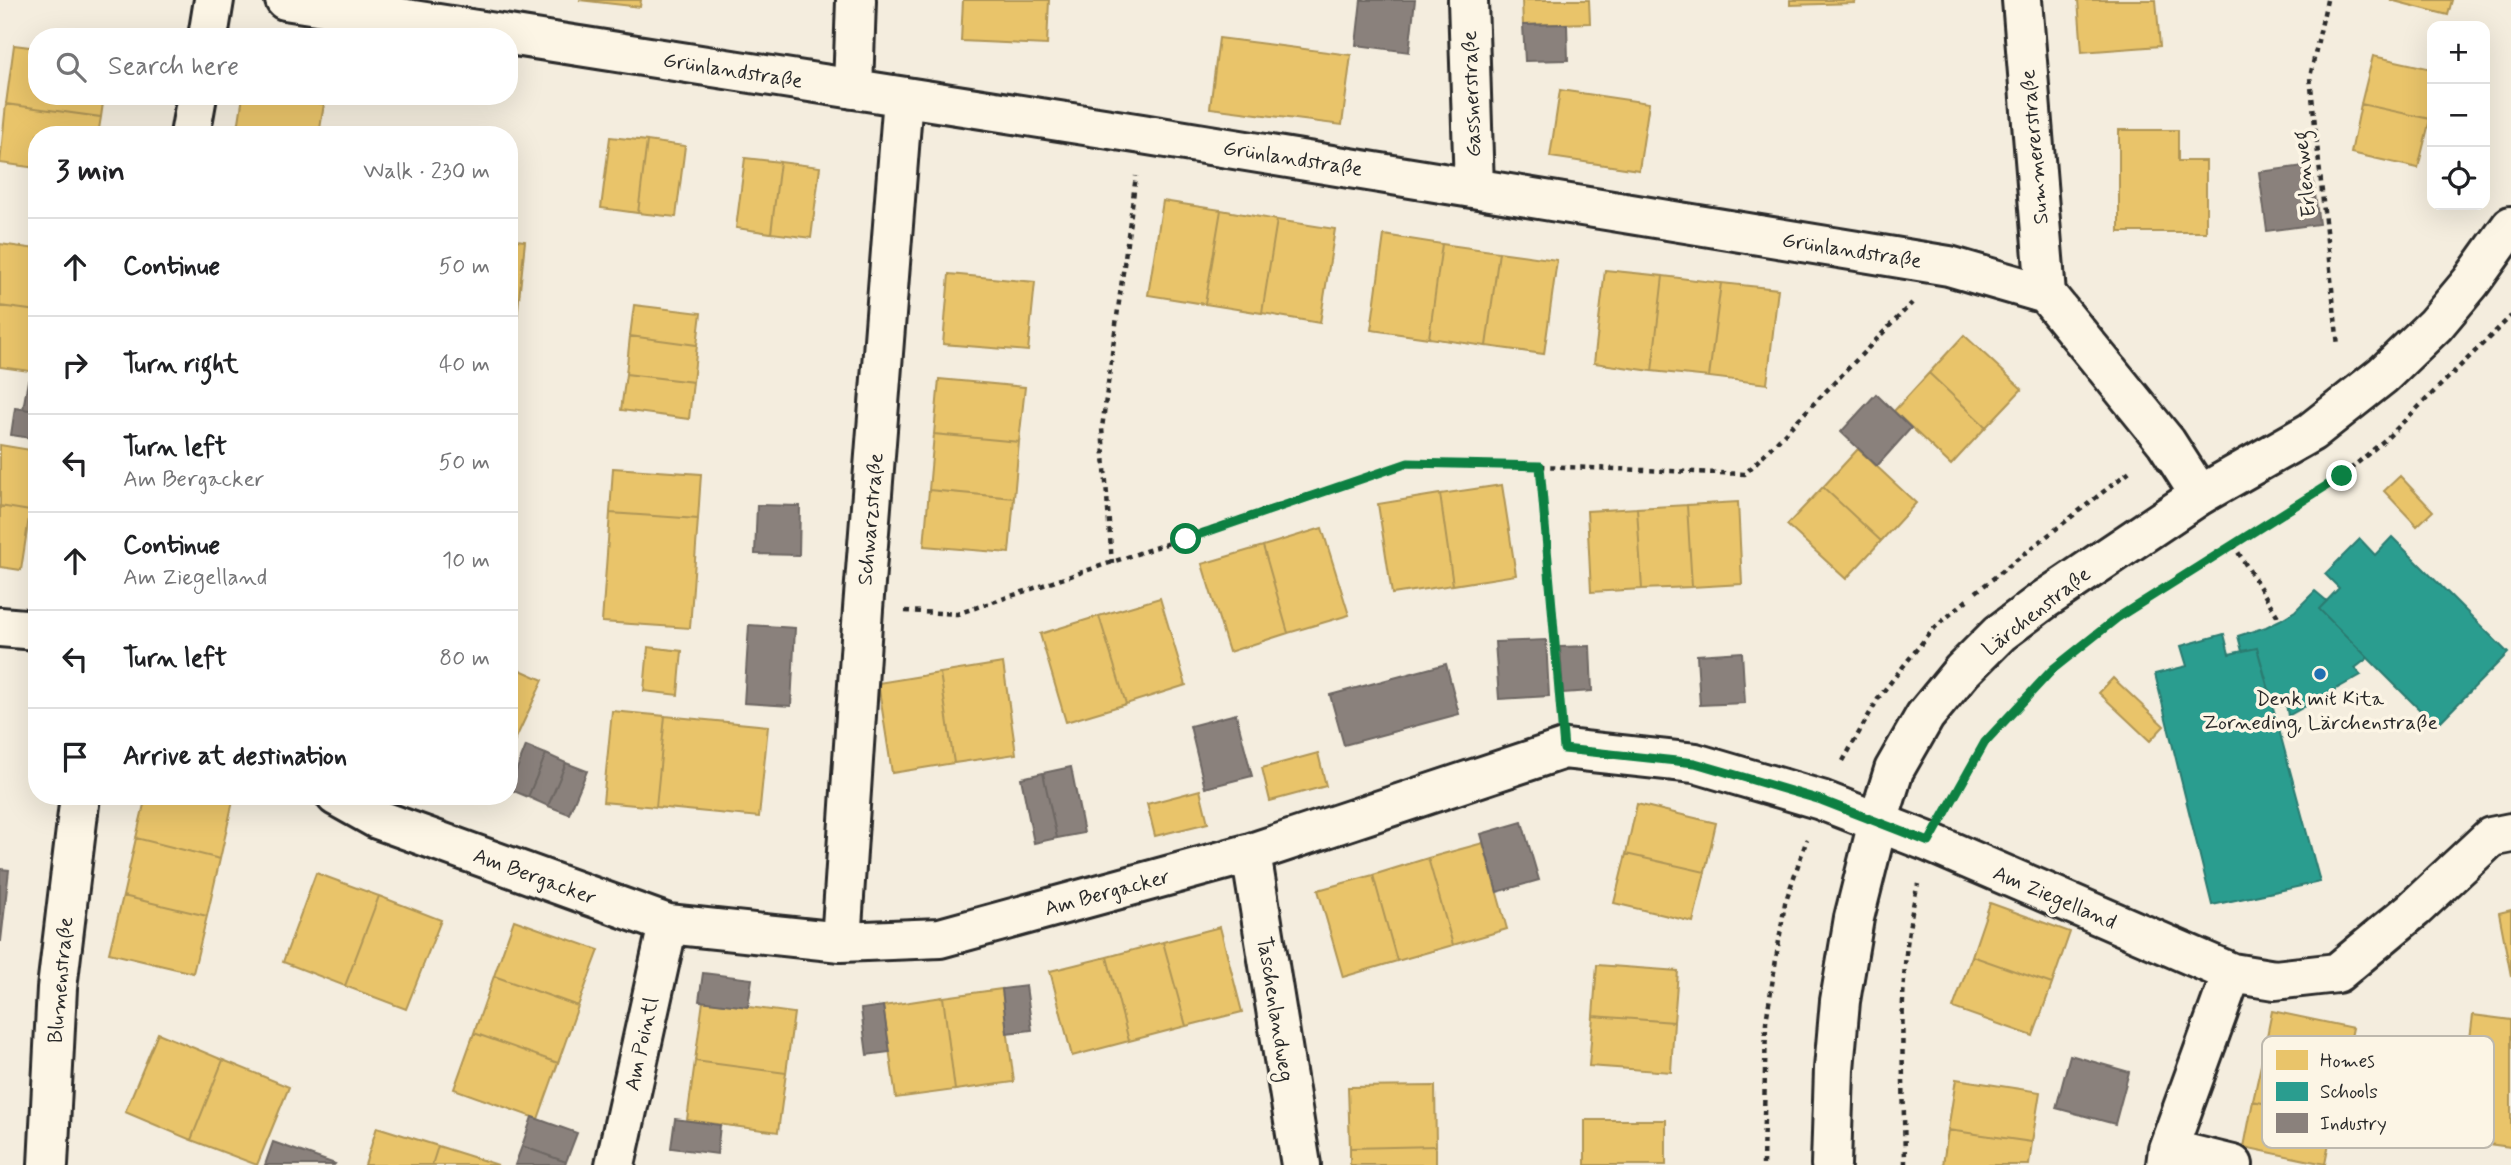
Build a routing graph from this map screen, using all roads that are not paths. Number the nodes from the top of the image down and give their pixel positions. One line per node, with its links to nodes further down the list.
1 (214, 0): 6 (street)
2 (285, 0): 7 (street, Grünlandstraße)
3 (856, 0): 9 (street)
4 (1468, 0): 13 (street, Gassnerstraße)
5 (2022, 0): 15 (street, Summererstraße)
6 (209, 28)
7 (464, 28)
8 (518, 37): 9 (street, Grünlandstraße)
9 (853, 89): 10 (street, Grünlandstraße)
10 (903, 97): 13 (street, Grünlandstraße); 25 (street, Schwarzstraße)
11 (195, 105): 12 (street)
12 (192, 126)
13 (1474, 188): 15 (street, Grünlandstraße)
14 (2511, 226): 16 (street, Lärchenstraße)
15 (2046, 294): 16 (street)
16 (2200, 495): 21 (street, Lärchenstraße)
17 (0, 627): 18 (street)
18 (28, 629)
19 (79, 805): 28 (street, Blumenstraße)
20 (352, 805): 24 (street, Am Bergacker)
21 (1878, 822): 23 (street, Am Bergacker); 26 (street, Am Ziegelland); 31 (street, Lärchenstraße)
22 (2511, 833): 26 (street, Am Ziegelland)
23 (1251, 853): 25 (street, Am Bergacker); 30 (street, Taschenlandweg)
24 (668, 923): 25 (street, Am Bergacker); 29 (street, Am Pointl)
25 (841, 942)
26 (2232, 973): 27 (street)
27 (2167, 1157): 32 (street)
28 (48, 1165)
29 (615, 1165)
30 (1301, 1165)
31 (1831, 1165)
32 (2233, 1165)

